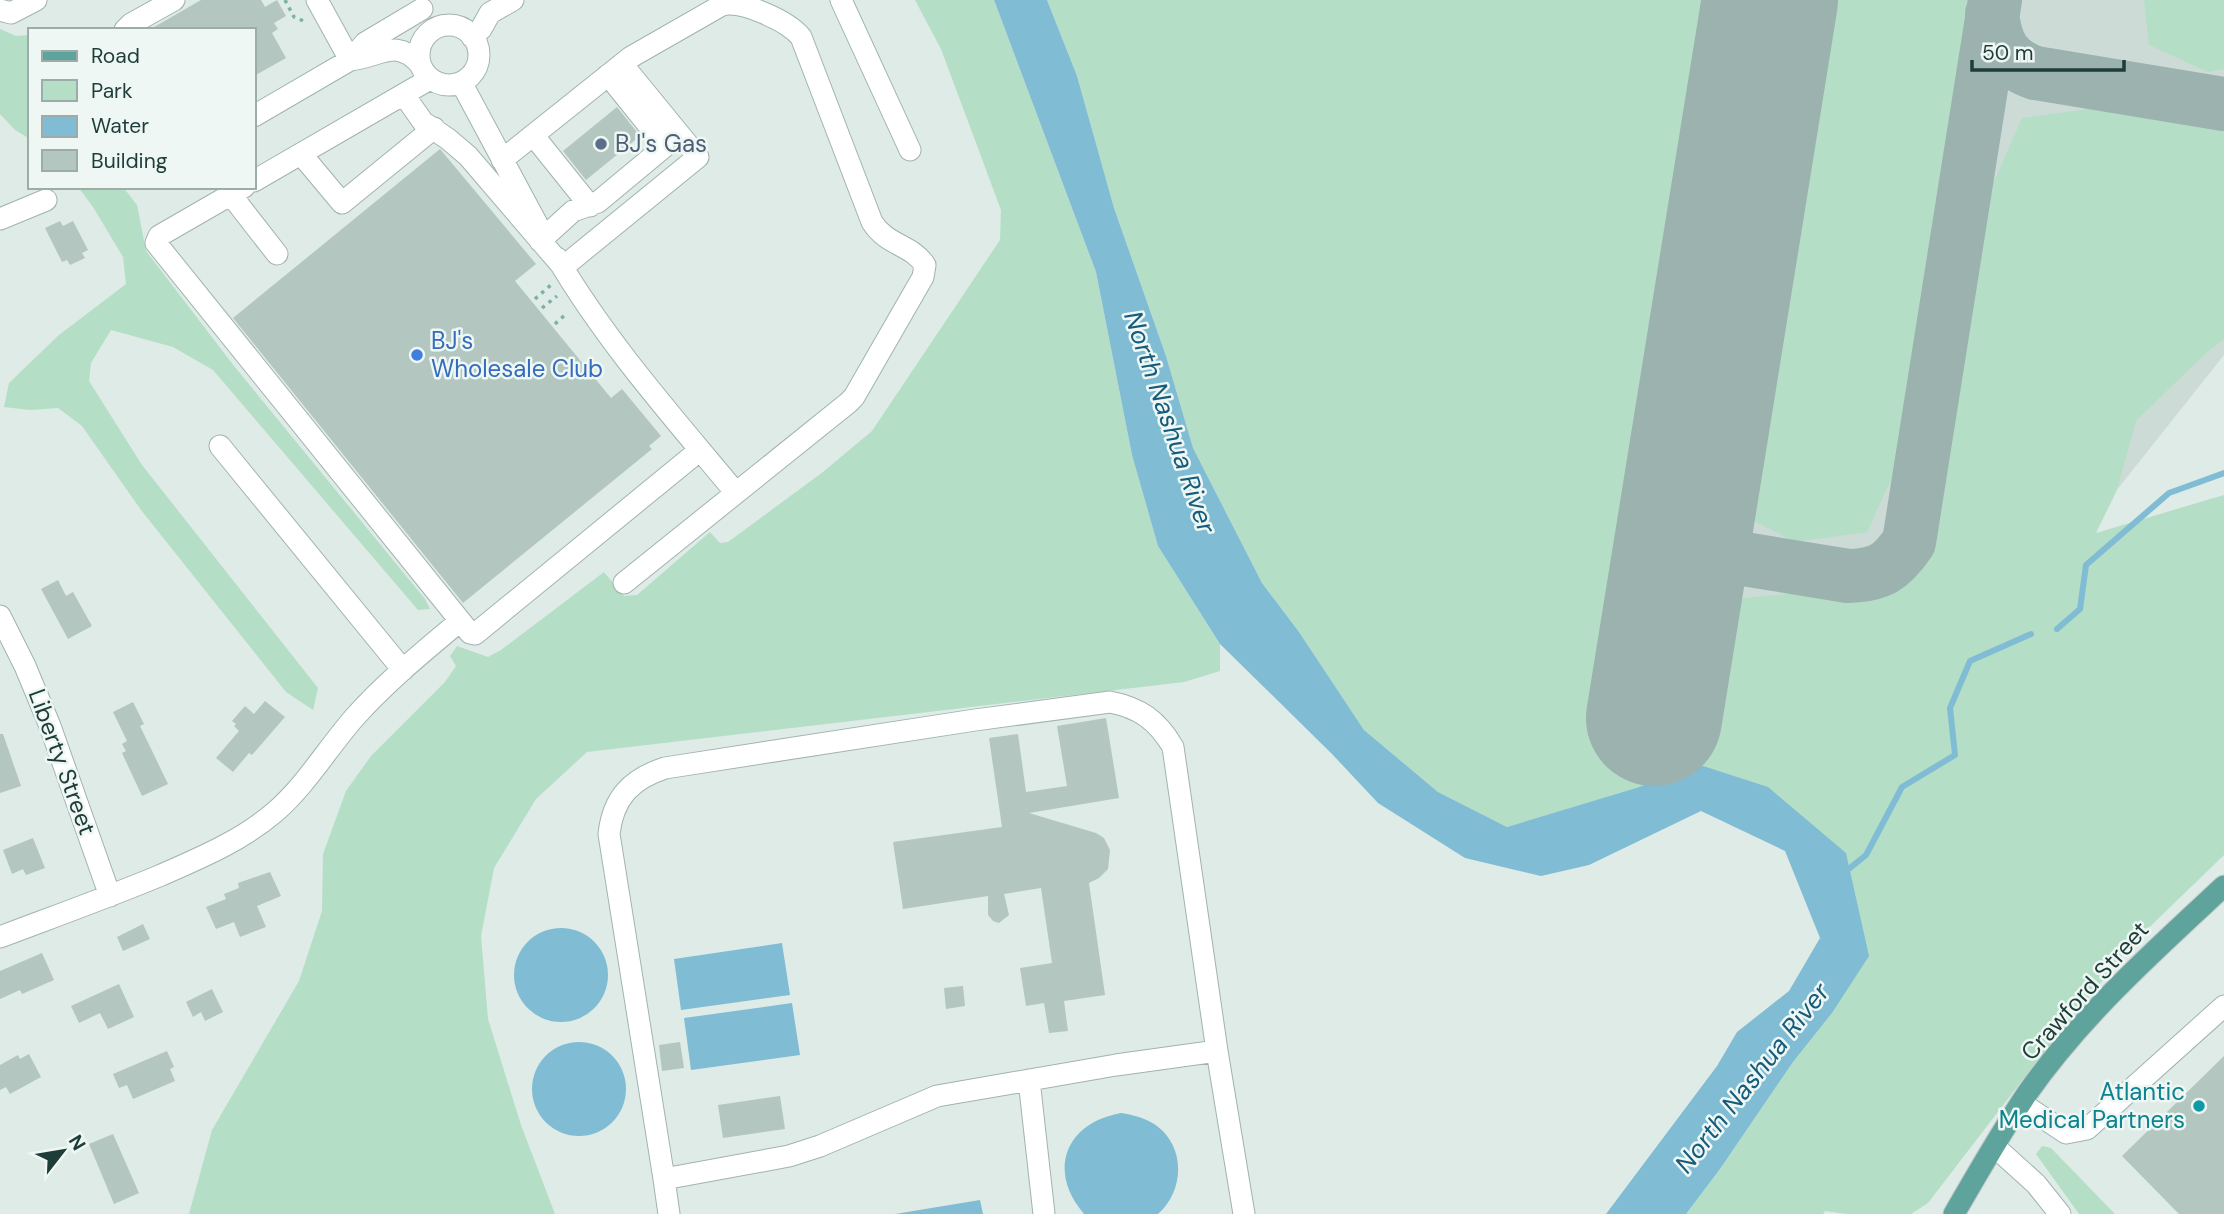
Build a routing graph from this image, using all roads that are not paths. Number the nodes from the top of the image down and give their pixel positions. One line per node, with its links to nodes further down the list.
1 (36, 0): 8 (street)
2 (174, 0): 9 (street)
3 (317, 0): 12 (street)
4 (513, 0): 7 (street)
5 (841, 0): 20 (street)
6 (419, 5): 10 (street); 12 (street)
7 (486, 7): 11 (street)
8 (0, 10)
9 (127, 28)
10 (433, 29): 11 (street); 14 (street)
11 (472, 37): 15 (street)
12 (350, 60): 14 (street); 17 (street)
13 (615, 69): 19 (street); 26 (street); 30 (street); 33 (street)
14 (425, 72): 15 (street); 16 (street)
15 (461, 84): 22 (street)
16 (404, 95): 18 (street); 21 (street)
17 (256, 115)
18 (434, 128): 21 (street); 28 (street)
19 (533, 135): 22 (street); 26 (street)
20 (910, 150)
21 (301, 154): 23 (street)
22 (502, 160): 28 (street)
23 (256, 180)
24 (237, 191): 29 (street); 35 (street)
25 (46, 200): 27 (street)
26 (590, 206): 28 (street)
27 (0, 219)
28 (543, 239): 30 (street)
29 (276, 254)
30 (563, 267): 32 (street)
31 (220, 446): 37 (street)
32 (700, 450): 33 (street); 35 (street)
33 (736, 494): 34 (street)
34 (624, 583)
35 (460, 621): 37 (street)
36 (4, 624): 39 (street, Liberty Street)
37 (403, 670): 39 (street)
38 (2223, 889): 44 (main road, Crawford Street)
39 (110, 896): 40 (street)
40 (0, 937)
41 (2224, 1006): 44 (street)
42 (1217, 1051): 43 (street); 46 (street); 49 (street)
43 (1029, 1080): 46 (street); 48 (street)
44 (2021, 1103): 45 (main road, Crawford Street)
45 (1994, 1146): 50 (main road, Crawford Street); 51 (street)
46 (664, 1179): 47 (street)
47 (668, 1214)
48 (1044, 1214)
49 (1244, 1214)
50 (1954, 1214)
51 (2060, 1214)

